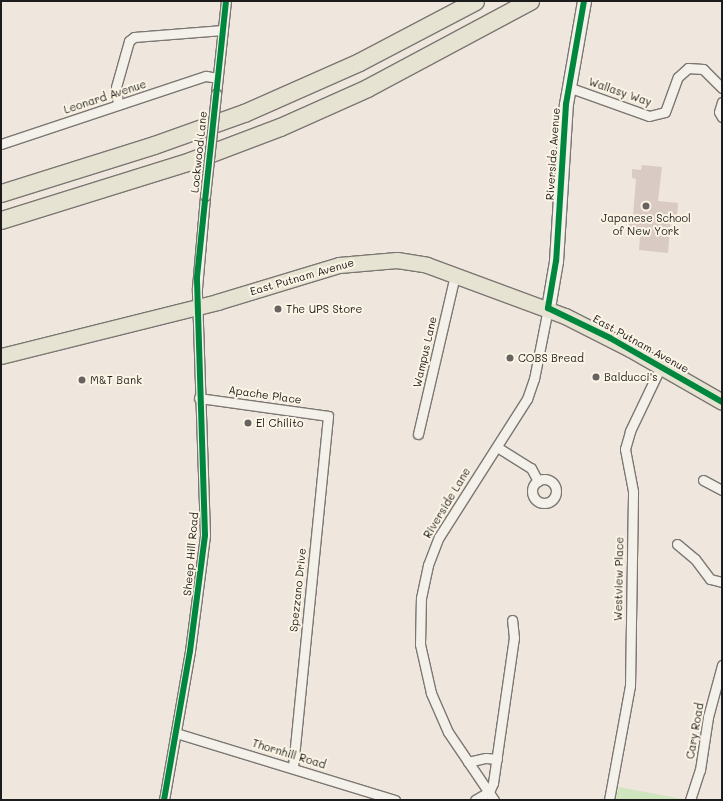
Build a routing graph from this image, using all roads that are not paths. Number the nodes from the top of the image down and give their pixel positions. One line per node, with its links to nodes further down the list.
1 (226, 1): 5 (street, Lockwood Lane)
2 (475, 1): 13 (highway)
3 (530, 1): 14 (highway)
4 (584, 1): 7 (street, Riverside Avenue)
5 (223, 30): 6 (street, Lockwood Lane); 10 (street)
6 (217, 78): 10 (street, Leonard Avenue); 18 (street, Lockwood Lane, bridge)
7 (568, 87): 8 (street, Wallasy Way); 19 (street, Riverside Avenue)
8 (722, 88)
9 (722, 102): 11 (street)
10 (118, 105): 12 (street, Leonard Avenue)
11 (722, 117)
12 (1, 144)
13 (1, 193)
14 (63, 202): 15 (highway); 16 (highway)
15 (1, 220)
16 (1, 232)
17 (455, 275): 18 (main road, East Putnam Avenue); 19 (main road, East Putnam Avenue); 25 (street, Wampus Lane)
18 (198, 306): 20 (main road, East Putnam Avenue); 22 (street, Sheep Hill Road)
19 (548, 308): 21 (main road, East Putnam Avenue); 26 (street, Riverside Lane)
20 (1, 356)
21 (661, 366): 23 (main road, East Putnam Avenue); 42 (street, Westview Place)
22 (198, 398): 24 (street, Apache Place); 34 (street, Sheep Hill Road)
23 (722, 402)
24 (328, 416): 37 (street, Spezzano Drive)
25 (418, 434)
26 (497, 447): 28 (street); 36 (street, Riverside Lane)
27 (703, 480): 29 (street)
28 (538, 481)
29 (722, 490)
30 (678, 544): 31 (street)
31 (722, 582)
32 (512, 620): 35 (street)
33 (722, 665): 43 (street, Cary Road)
34 (176, 733): 37 (street, Thornhill Road); 39 (street, Sheep Hill Road)
35 (497, 759): 36 (street); 38 (street)
36 (468, 762): 38 (street, Riverside Lane)
37 (293, 768): 40 (street, Thornhill Road)
38 (492, 796): 41 (street)
39 (164, 800)
40 (395, 800)
41 (475, 800)
42 (609, 800)
43 (690, 800)

